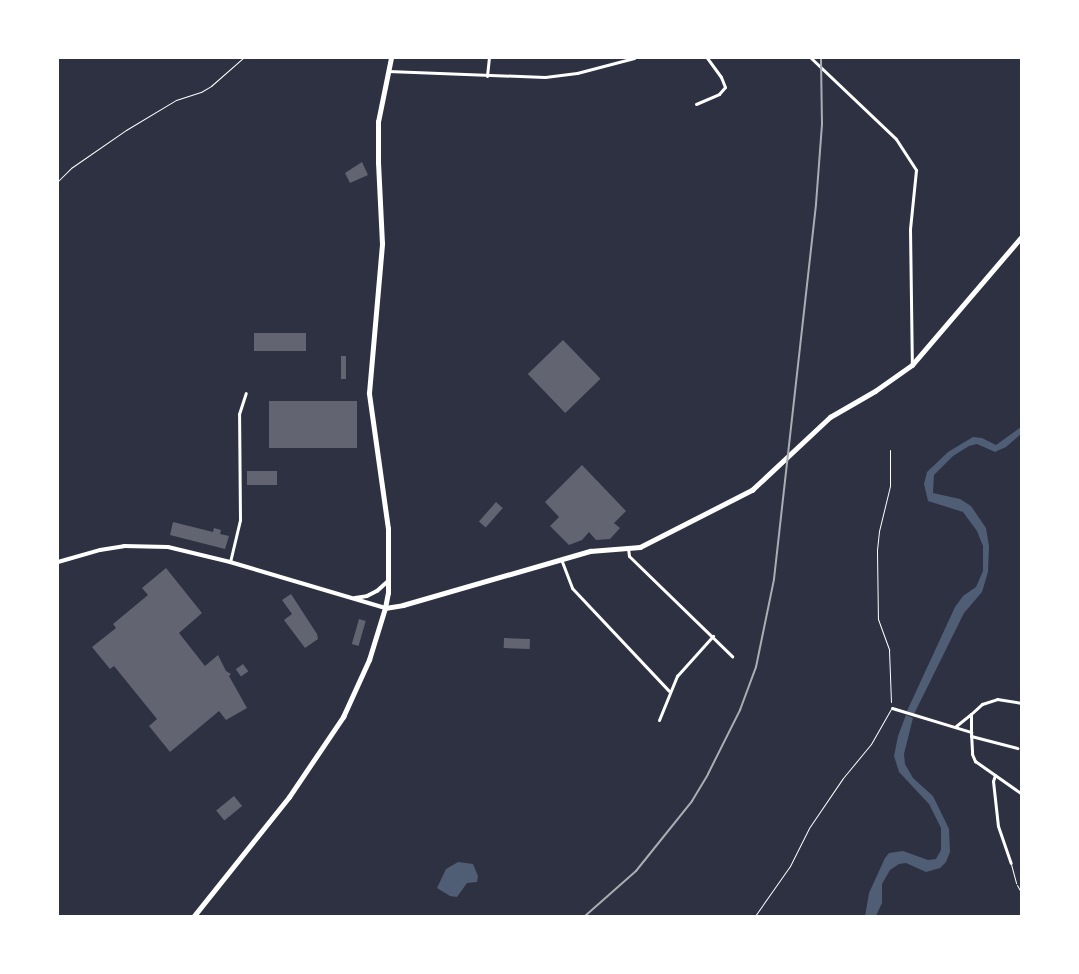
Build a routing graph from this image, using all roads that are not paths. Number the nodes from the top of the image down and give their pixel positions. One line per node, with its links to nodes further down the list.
1 (392, 58): 8 (main road)
2 (489, 58): 9 (street)
3 (618, 58): 7 (street)
4 (634, 58): 7 (street)
5 (707, 58): 10 (street)
6 (811, 58): 12 (street)
7 (620, 62): 9 (street)
8 (388, 71): 9 (street); 18 (main road)
9 (488, 76)
10 (696, 104)
11 (1022, 236): 12 (main road)
12 (912, 365): 14 (main road)
13 (246, 393): 17 (street)
14 (628, 548): 15 (main road); 21 (street)
15 (561, 559): 20 (main road); 23 (street)
16 (58, 562): 17 (street)
17 (230, 562): 19 (street)
18 (388, 581): 19 (street); 20 (main road)
19 (353, 599): 20 (street)
20 (385, 608): 36 (main road)
21 (713, 636): 22 (street); 23 (street)
22 (732, 656)
23 (669, 691): 27 (street)
24 (1022, 703): 26 (street)
25 (892, 708): 28 (street); 37 (lane)
26 (971, 714): 28 (street); 29 (street)
27 (659, 720)
28 (956, 726): 29 (street)
29 (971, 732): 30 (street)
30 (971, 736): 31 (street); 32 (street)
31 (1017, 748)
32 (995, 775): 33 (street); 34 (street)
33 (1022, 794)
34 (1011, 863): 35 (lane)
35 (1016, 883)
36 (194, 916)
37 (755, 916)

